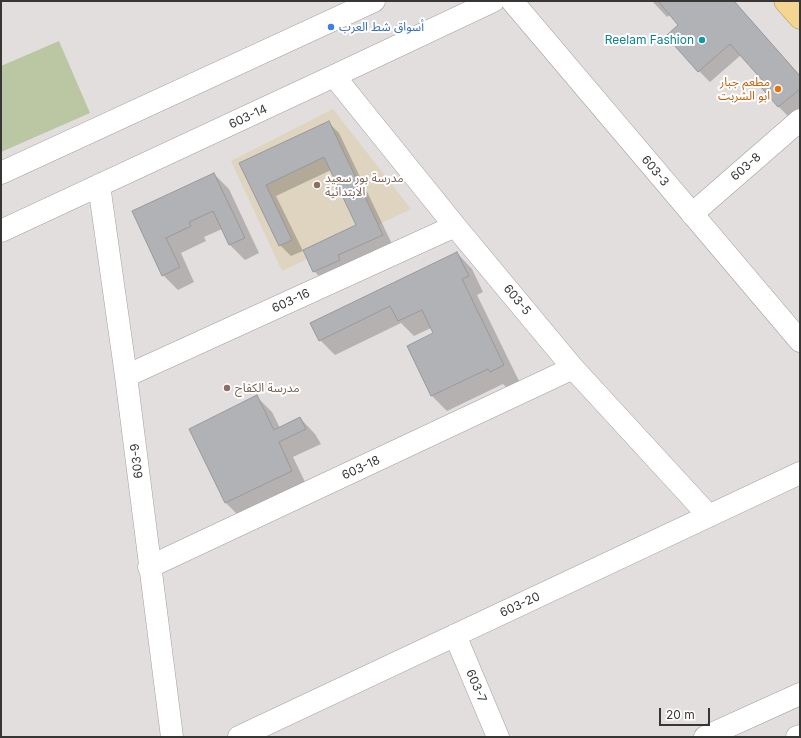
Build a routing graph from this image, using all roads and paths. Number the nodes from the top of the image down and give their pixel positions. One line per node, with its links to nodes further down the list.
1 (374, 1): 8 (street)
2 (493, 1): 6 (street, 603-14)
3 (512, 1): 10 (street, 603-3)
4 (785, 1): 5 (main road)
5 (800, 18)
6 (334, 76): 9 (street, 603-14); 11 (street, 603-5)
7 (800, 120): 10 (street, 603-8)
8 (1, 173)
9 (99, 185): 12 (street, 603-14); 15 (street, 603-9)
10 (692, 214): 13 (street, 603-3)
11 (455, 226): 14 (street, 603-5); 15 (street, 603-16)
12 (1, 231)
13 (800, 341)
14 (573, 368): 17 (street, 603-5); 18 (street, 603-18)
15 (126, 376): 18 (street, 603-9)
16 (800, 473): 17 (street, 603-20)
17 (709, 516): 19 (street, 603-20)
18 (149, 567): 22 (street, 603-9)
19 (455, 635): 23 (street, 603-20); 24 (street, 603-7)
20 (800, 694): 25 (street)
21 (800, 736): 26 (street)
22 (172, 737)
23 (239, 737)
24 (498, 737)
25 (705, 737)
26 (797, 737)

